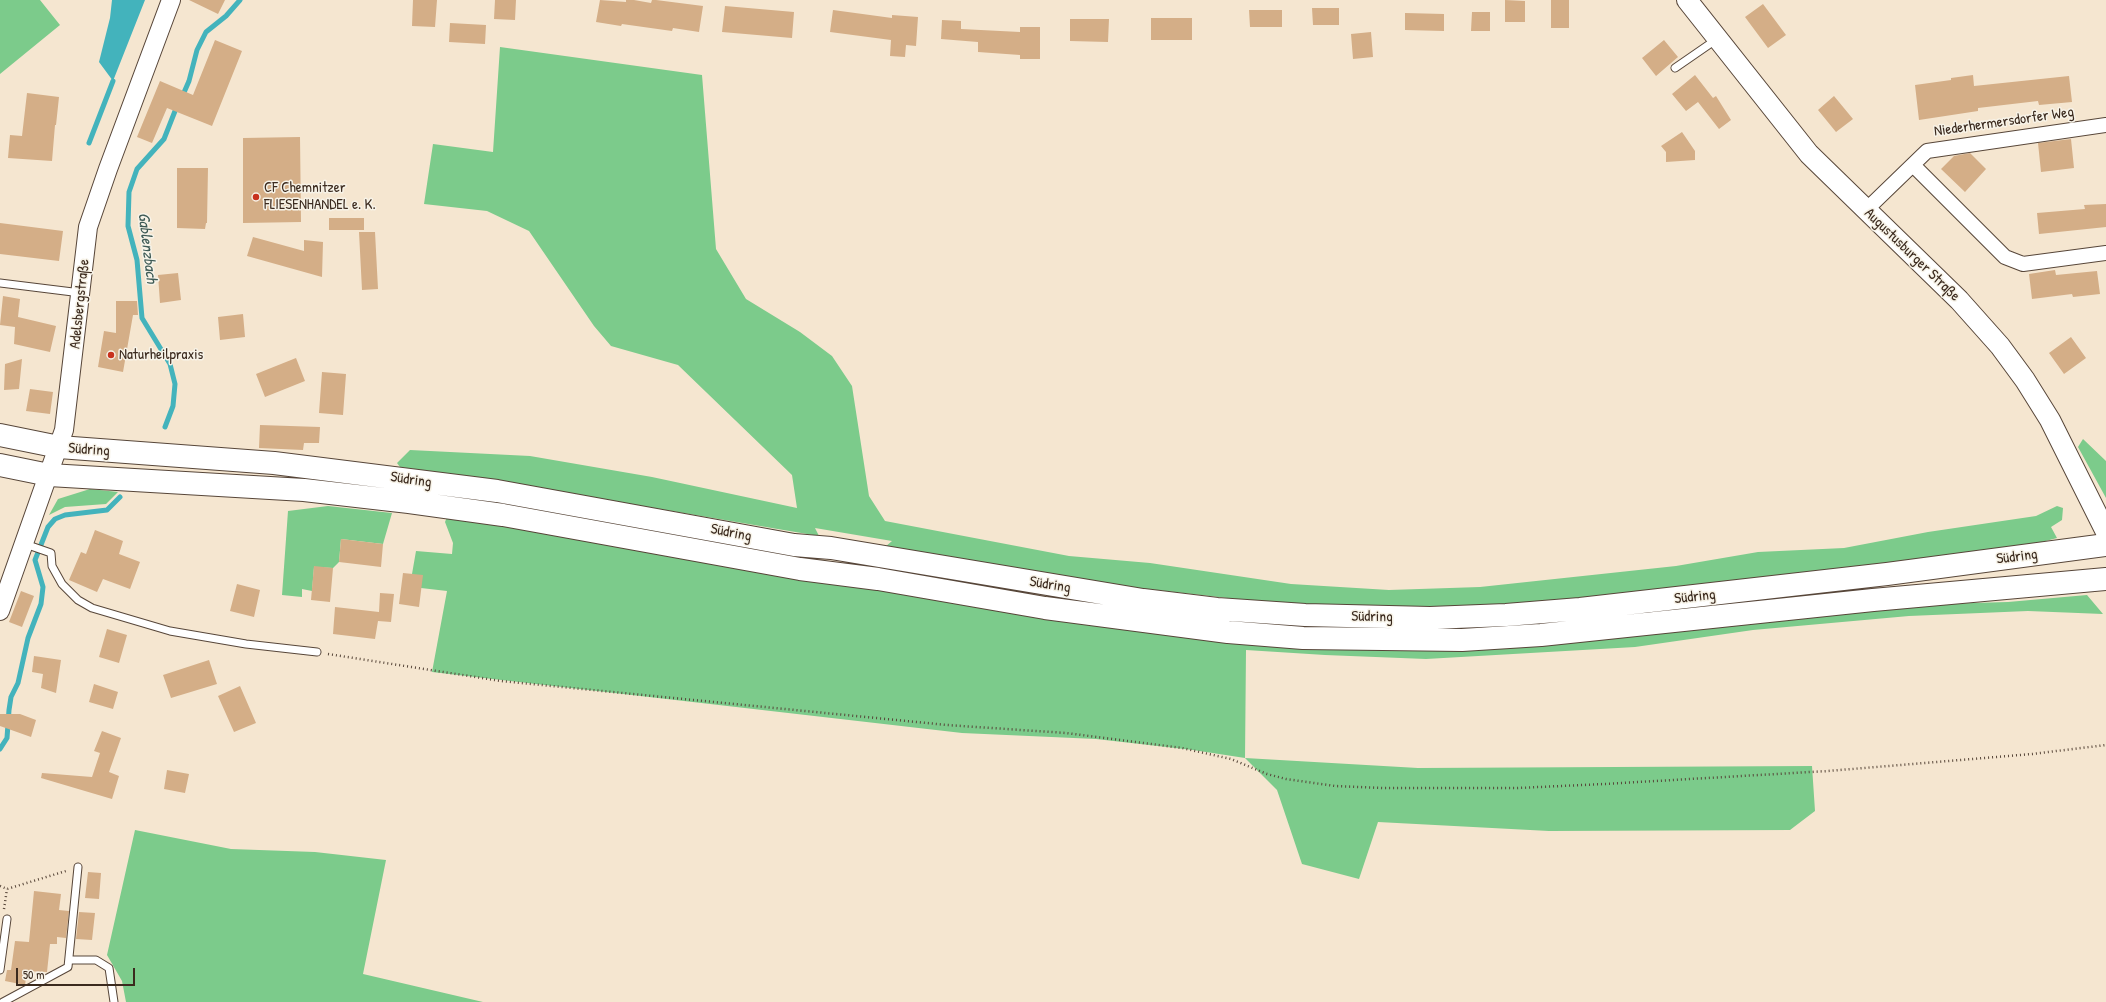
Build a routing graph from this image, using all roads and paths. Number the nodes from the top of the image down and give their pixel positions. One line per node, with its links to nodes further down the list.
1 (171, 0): 10 (street, Adelsbergstraße)
2 (1687, 0): 3 (main road, Augustusburger Straße)
3 (1717, 38): 4 (lane); 7 (main road, Augustusburger Straße)
4 (1675, 68)
5 (2106, 125): 6 (street, Niederhermersdorfer Weg)
6 (1913, 165): 7 (street, Niederhermersdorfer Weg); 8 (street)
7 (1866, 210): 15 (main road, Augustusburger Straße)
8 (2106, 253)
9 (0, 283): 10 (lane)
10 (81, 293): 12 (street, Adelsbergstraße)
11 (0, 435): 12 (main road, Südring)
12 (59, 447): 14 (street, Adelsbergstraße); 17 (main road, Südring)
13 (0, 465): 14 (main road, Südring)
14 (49, 475): 16 (street, Adelsbergstraße); 18 (main road, Südring)
15 (2106, 532)
16 (29, 545): 19 (street, Adelsbergstraße); 20 (lane)
17 (2106, 545)
18 (2106, 579)
19 (0, 611)
20 (317, 652): 21 (path)
21 (2106, 745)
22 (78, 867): 24 (path); 26 (lane)
23 (0, 886): 24 (path)
24 (7, 889): 25 (path)
25 (7, 919): 27 (lane)
26 (70, 960): 28 (lane); 29 (lane)
27 (0, 970)
28 (3, 1002)
29 (114, 1002)

